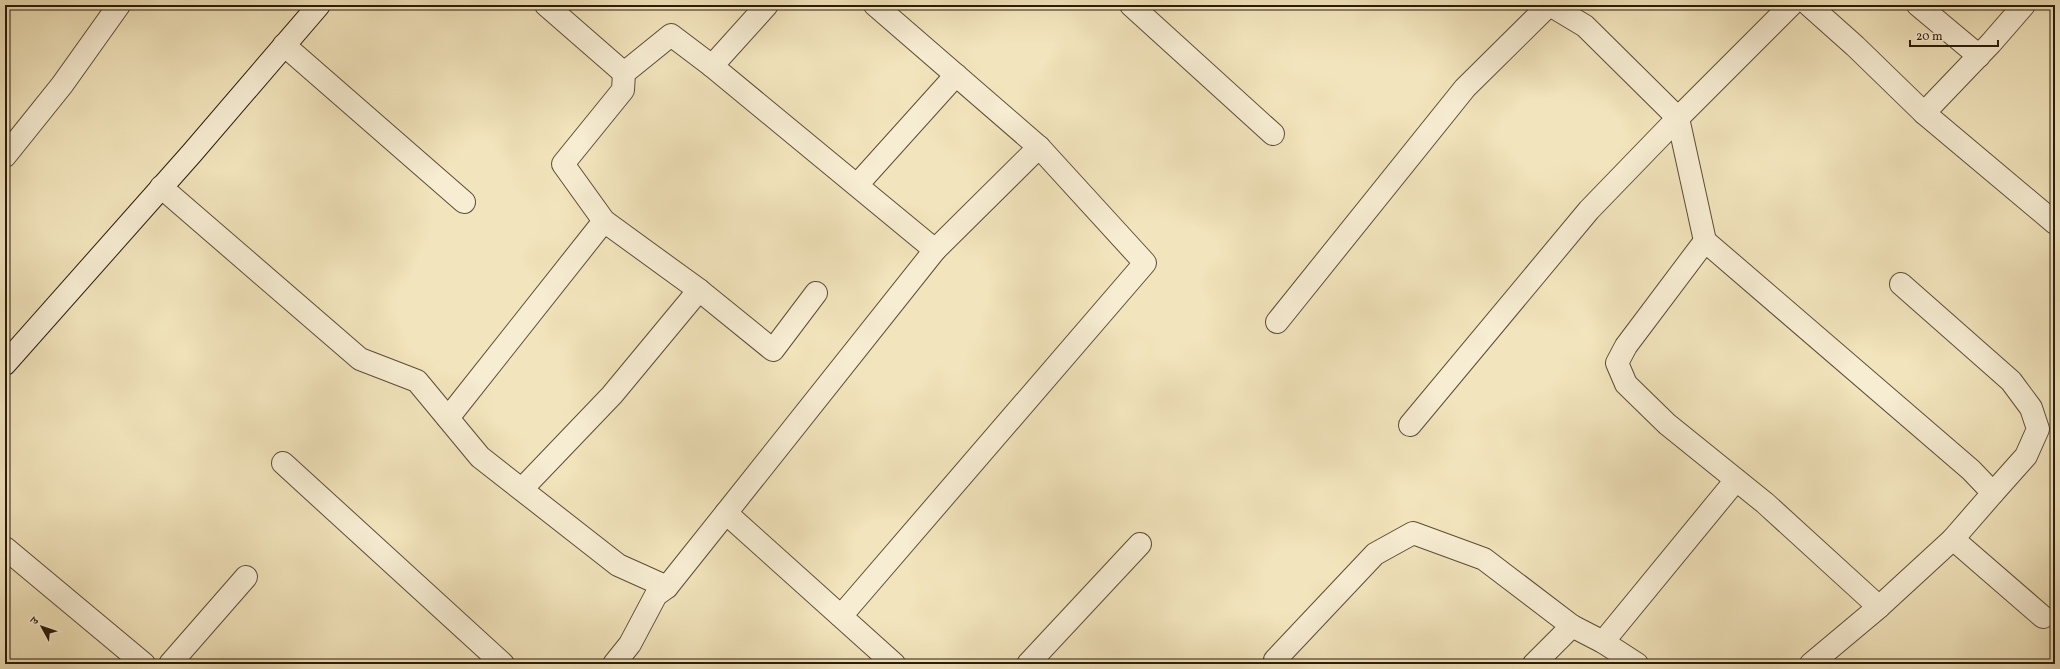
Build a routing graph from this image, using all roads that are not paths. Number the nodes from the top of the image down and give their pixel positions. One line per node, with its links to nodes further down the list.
1 (119, 5): 21 (street)
2 (319, 5): 12 (street)
3 (546, 5): 15 (street)
4 (767, 5): 14 (street)
5 (875, 5): 16 (street)
6 (1131, 5): 19 (street)
7 (1549, 5): 18 (street); 32 (street)
8 (1790, 5): 18 (street)
9 (1809, 5): 17 (street)
10 (1918, 5): 13 (street)
11 (2024, 5): 13 (street)
12 (284, 45): 23 (street); 24 (street)
13 (1979, 56): 17 (street)
14 (712, 66): 15 (street); 22 (street)
15 (624, 74): 25 (street)
16 (956, 74): 20 (street); 22 (street)
17 (1924, 113): 26 (street)
18 (1678, 118): 27 (street); 35 (street)
19 (1273, 134)
20 (1039, 147): 28 (street); 47 (street)
21 (5, 156)
22 (857, 185): 28 (street)
23 (161, 187): 33 (street); 34 (street)
24 (464, 202)
25 (604, 220): 30 (street); 34 (street)
26 (2055, 223)
27 (1704, 241): 37 (street); 39 (street)
28 (935, 250): 40 (street)
29 (1901, 284): 39 (street)
30 (699, 290): 31 (street); 38 (street)
31 (816, 293)
32 (1277, 322)
33 (5, 364)
34 (448, 418): 38 (street)
35 (1410, 425)
36 (283, 463): 53 (street)
37 (1736, 480): 46 (street); 50 (street)
38 (522, 490): 45 (street)
39 (1993, 493): 41 (street)
40 (726, 512): 45 (street); 47 (street)
41 (1953, 539): 46 (street); 48 (street)
42 (1140, 544): 56 (street)
43 (5, 548): 51 (street)
44 (246, 577): 52 (street)
45 (667, 587): 54 (street)
46 (1879, 607): 60 (street)
47 (841, 616): 55 (street)
48 (2043, 617)
49 (1572, 626): 50 (street); 57 (street); 58 (street)
50 (1603, 642): 59 (street)
51 (144, 664)
52 (170, 664)
53 (503, 664)
54 (614, 664)
55 (894, 664)
56 (1028, 664)
57 (1276, 664)
58 (1534, 664)
59 (1637, 664)
60 (1811, 664)

